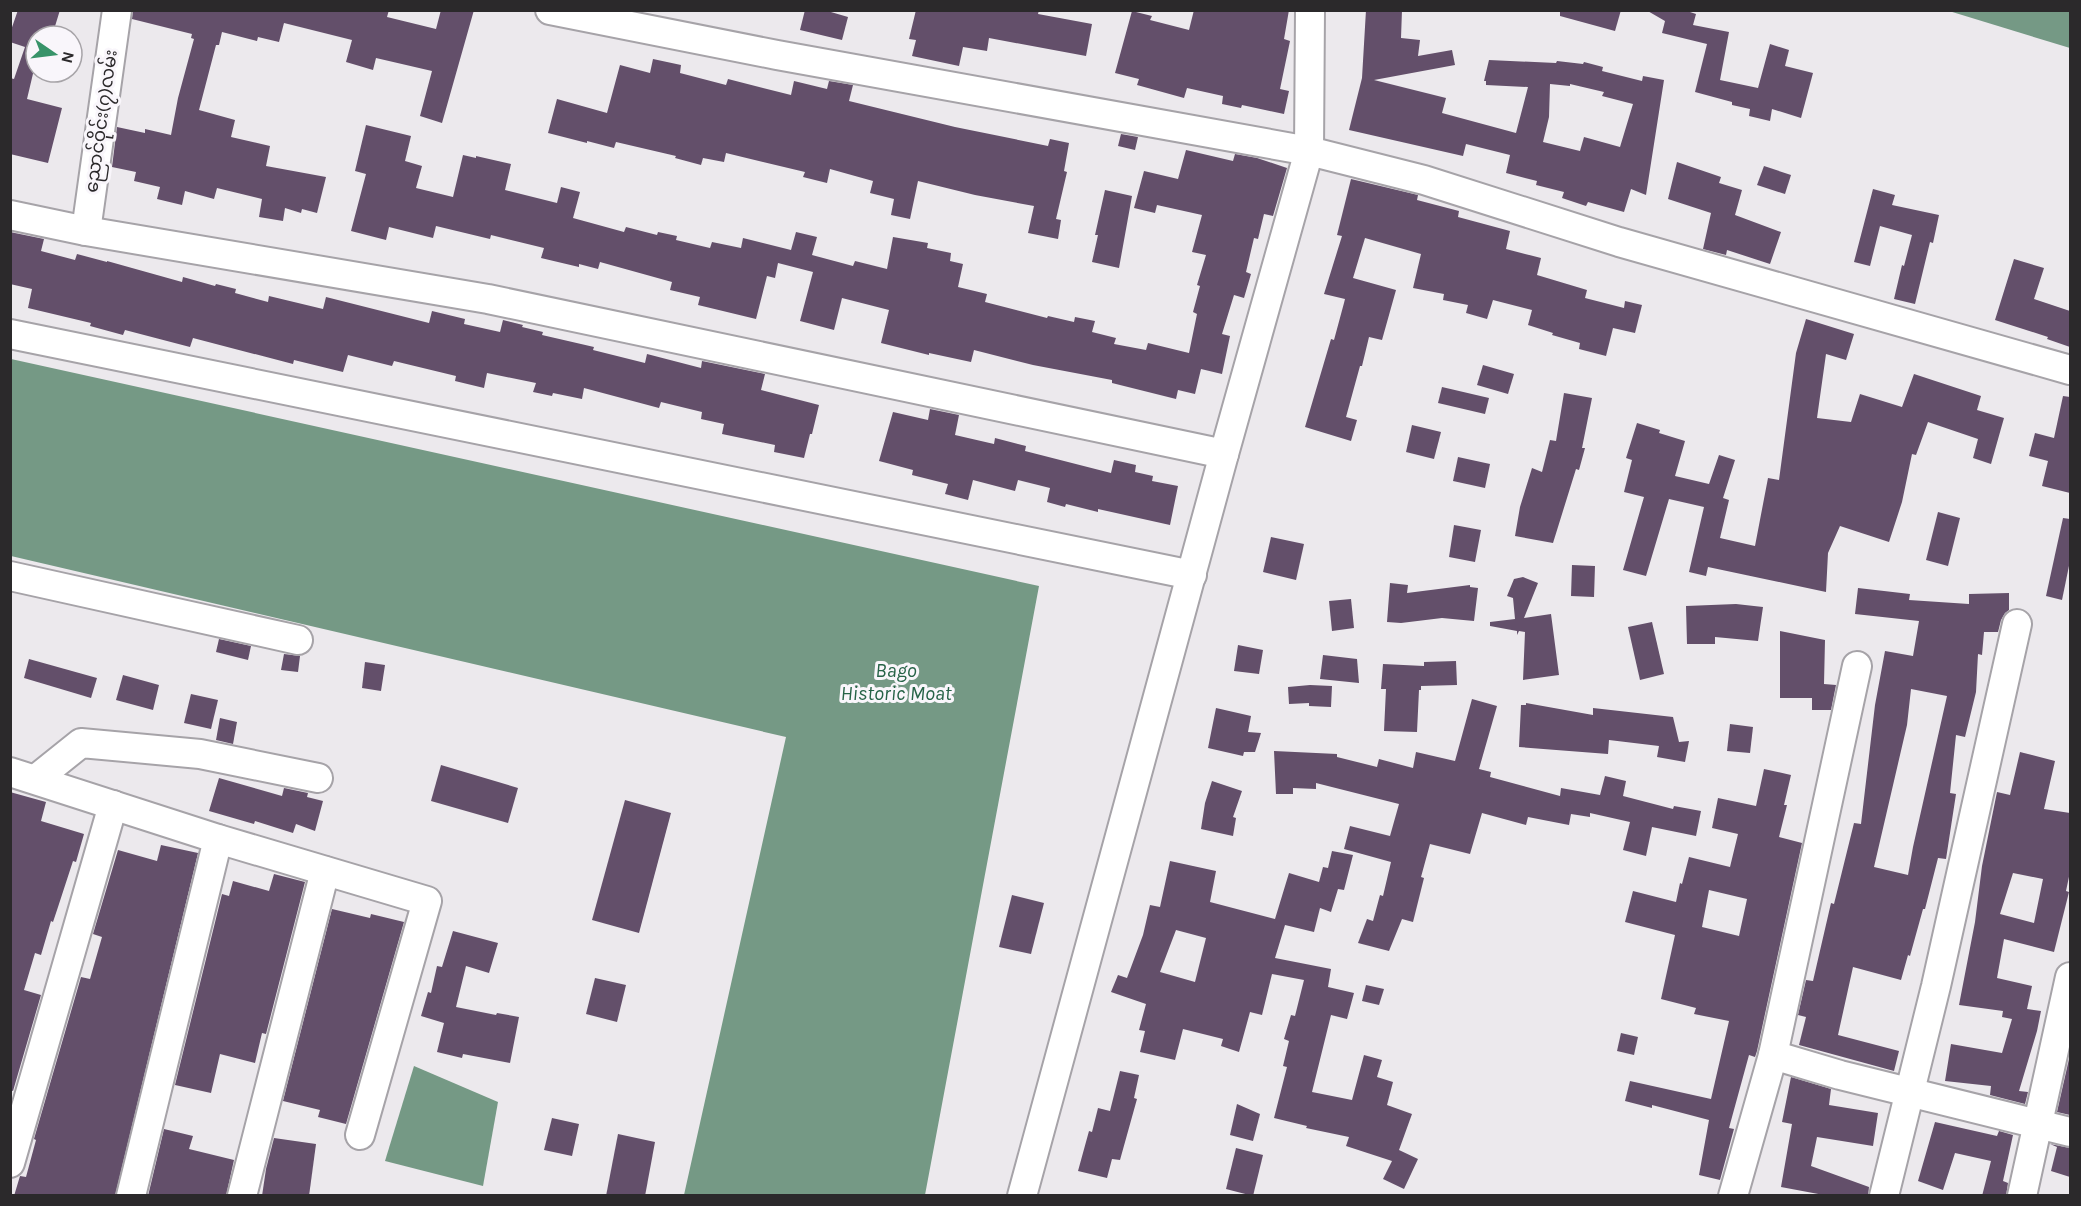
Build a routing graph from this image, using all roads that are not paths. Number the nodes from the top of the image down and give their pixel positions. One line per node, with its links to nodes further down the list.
1 (117, 10): 6 (street, ညောင်ဝိုင်း(၇)လမ်း)
2 (550, 10): 4 (street)
3 (1310, 10): 4 (street)
4 (1309, 151): 8 (street); 9 (street)
5 (10, 215): 6 (street)
6 (86, 231): 9 (street)
7 (10, 334): 10 (street)
8 (2070, 370)
9 (1224, 454): 10 (street)
10 (1192, 575): 29 (street)
11 (10, 576): 13 (street)
12 (2017, 624): 22 (street)
13 (298, 640)
14 (1857, 666): 21 (street)
15 (23, 776): 16 (street); 17 (street)
16 (318, 778)
17 (113, 805): 18 (street); 26 (street)
18 (218, 839): 19 (street); 27 (street)
19 (325, 871): 25 (street); 28 (street)
20 (2070, 977): 23 (street)
21 (1773, 1055): 22 (street); 30 (street)
22 (1910, 1091): 23 (street); 31 (street)
23 (2037, 1125): 24 (street); 32 (street)
24 (2070, 1132)
25 (360, 1135)
26 (10, 1163)
27 (131, 1196)
28 (242, 1196)
29 (1022, 1196)
30 (1733, 1196)
31 (1884, 1196)
32 (2022, 1196)

